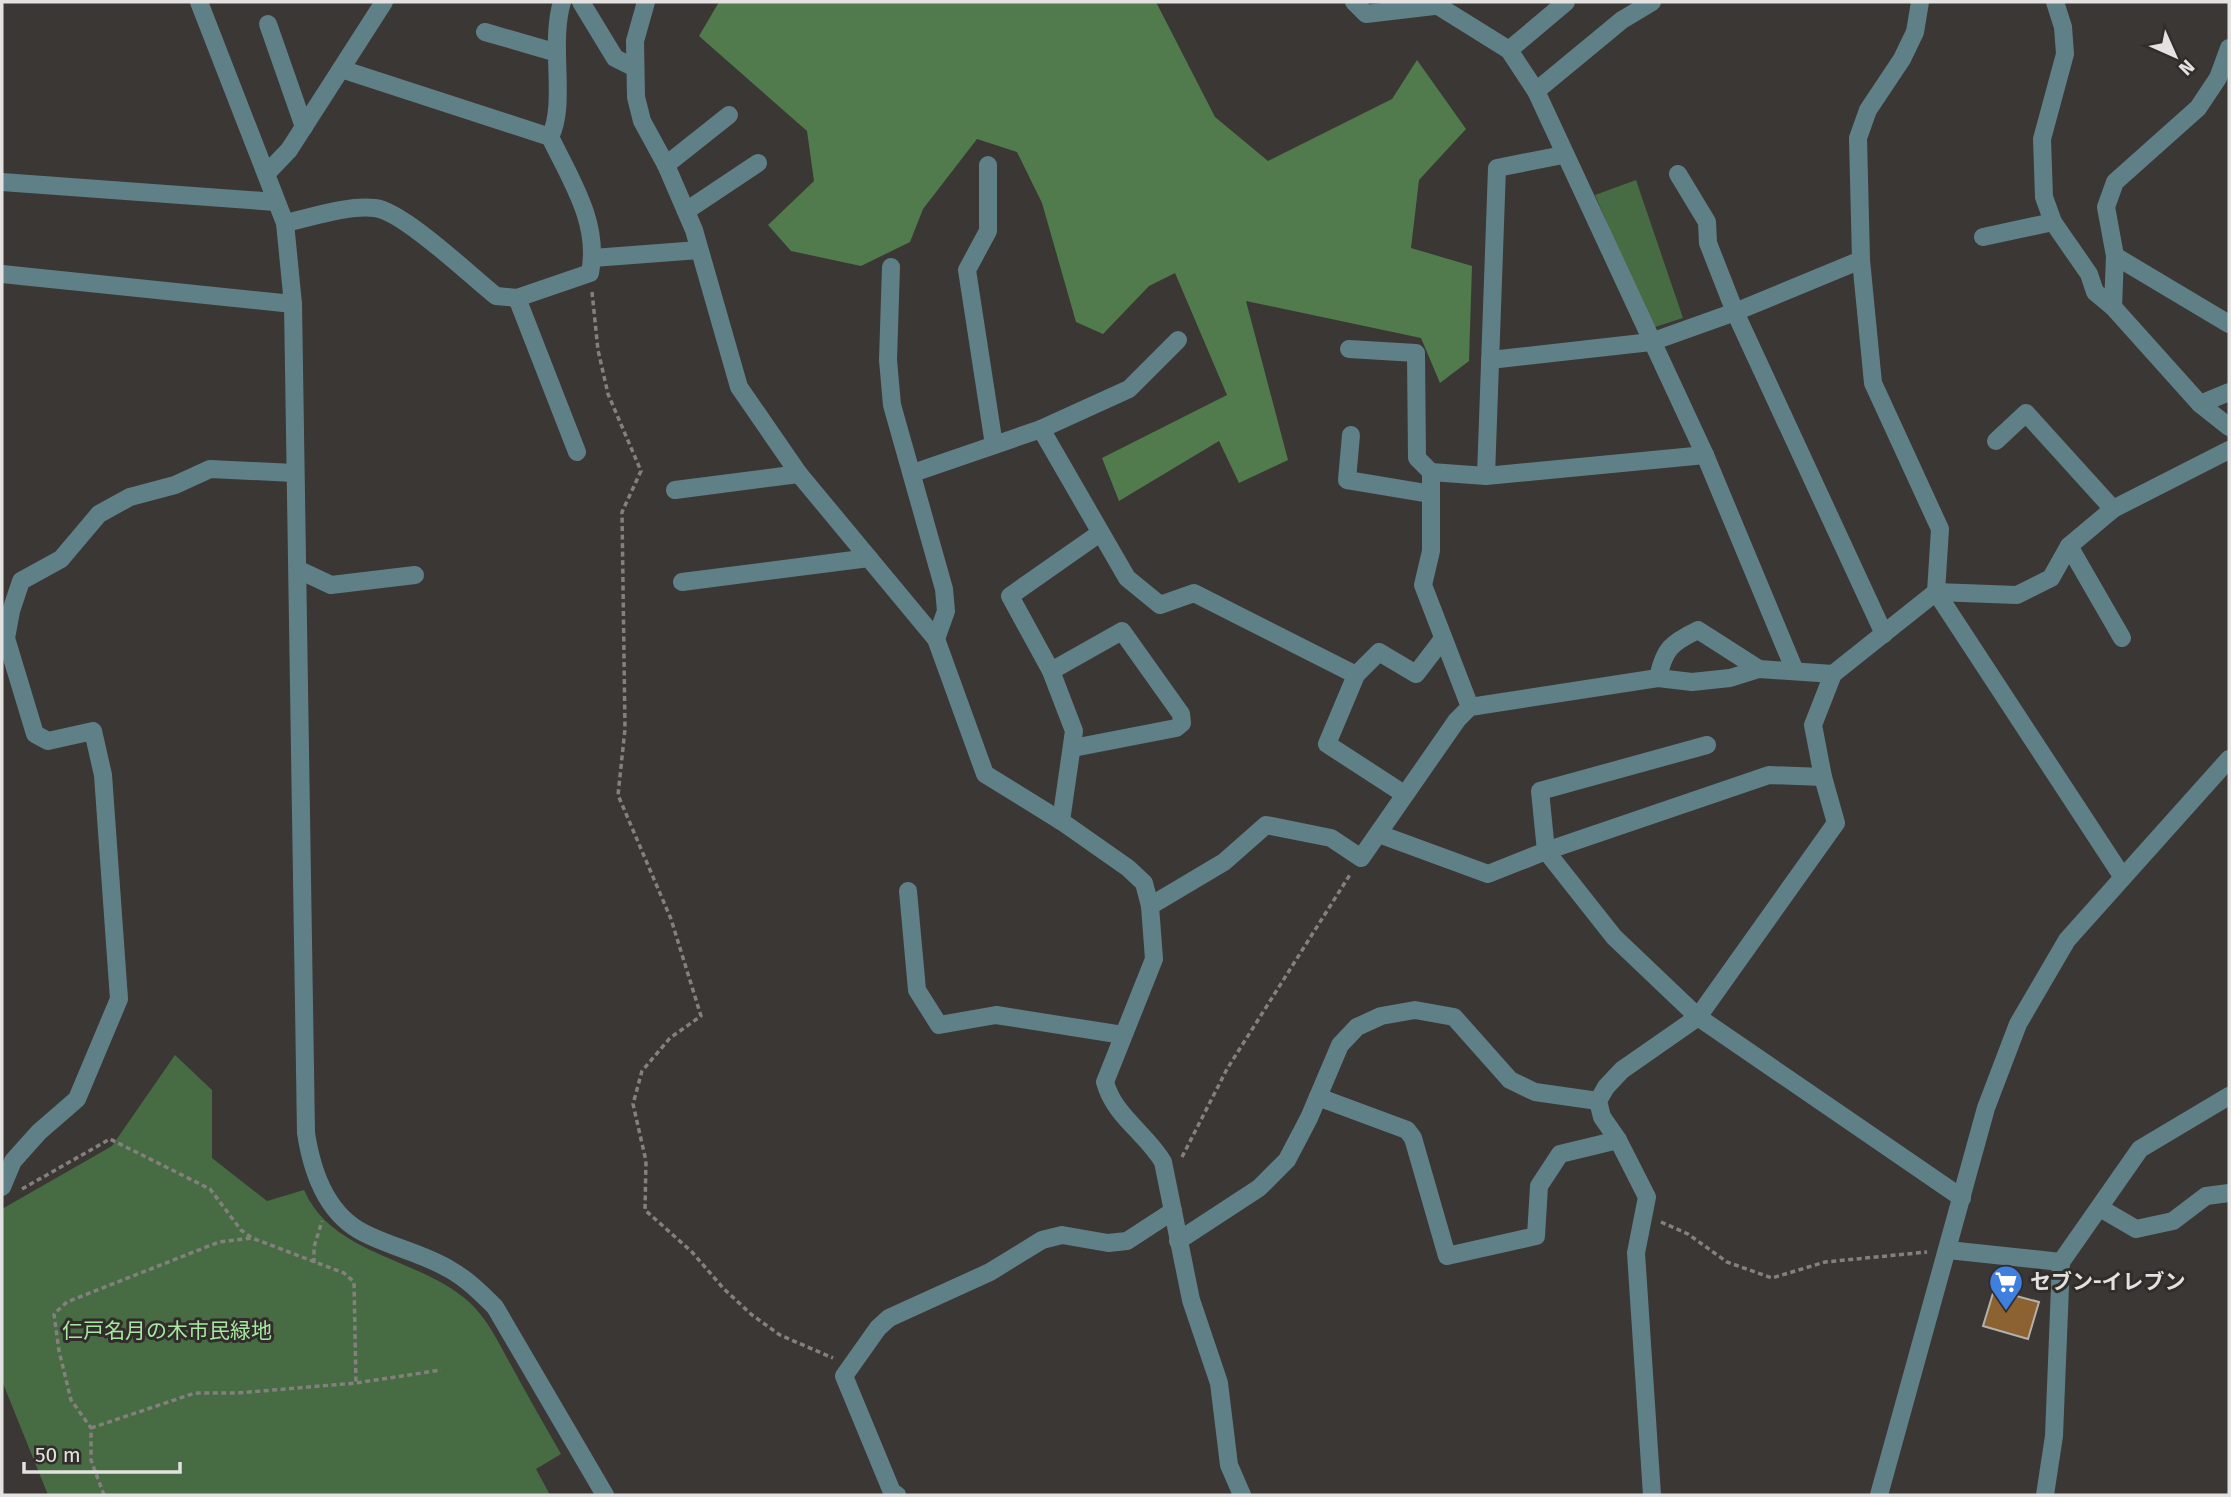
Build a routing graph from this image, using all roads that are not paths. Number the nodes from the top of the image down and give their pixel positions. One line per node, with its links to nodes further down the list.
1 (199, 2): 27 (street)
2 (384, 2): 18 (street)
3 (562, 2): 16 (street)
4 (581, 2): 17 (street)
5 (646, 2): 17 (street)
6 (1354, 2): 11 (street)
7 (1566, 2): 15 (street)
8 (1652, 2): 19 (street)
9 (1920, 2): 37 (street)
10 (2055, 2): 32 (street)
11 (1436, 3): 15 (street)
12 (268, 24): 21 (street)
13 (485, 32): 16 (street)
14 (2229, 48): 36 (street)
15 (1509, 50): 19 (street)
16 (554, 52): 22 (street)
17 (633, 67): 26 (street)
18 (341, 69): 21 (street); 22 (street)
19 (1536, 91): 23 (street)
20 (729, 114): 26 (street)
21 (304, 127): 27 (street)
22 (550, 137): 38 (street)
23 (1563, 155): 47 (street); 49 (street)
24 (758, 163): 31 (street)
25 (988, 164): 56 (street)
26 (666, 165): 31 (street)
27 (267, 173): 30 (street)
28 (1678, 174): 44 (street)
29 (2, 182): 30 (street)
30 (276, 202): 33 (street)
31 (686, 211): 35 (street)
32 (2053, 222): 34 (street); 43 (street)
33 (285, 223): 41 (street); 42 (street)
34 (1983, 237)
35 (699, 250): 38 (street); 63 (street)
36 (2115, 256): 43 (street); 45 (street)
37 (1861, 260): 44 (street); 74 (street)
38 (592, 265): 41 (street)
39 (891, 267): 62 (street)
40 (2, 274): 42 (street)
41 (517, 298): 58 (street)
42 (293, 304): 61 (street)
43 (2113, 307): 51 (street)
44 (1735, 312): 47 (street); 75 (street)
45 (2229, 324)
46 (1178, 340): 53 (street)
47 (1651, 342): 49 (street); 59 (street)
48 (1349, 349): 60 (street)
49 (1490, 360): 64 (street)
50 (2229, 392): 51 (street)
51 (2200, 404): 52 (street)
52 (2229, 427)
53 (1041, 429): 56 (street); 68 (street)
54 (1351, 435): 66 (street)
55 (1996, 441): 67 (street)
56 (994, 445): 62 (street)
57 (2229, 450): 67 (street)
58 (577, 452)
59 (1705, 455): 64 (street); 81 (street)
60 (1431, 472): 64 (street); 66 (street)
61 (294, 473): 71 (street); 103 (street)
62 (913, 473): 77 (street)
63 (799, 474): 65 (street); 70 (street)
64 (1486, 476)
65 (675, 490)
66 (1431, 494): 78 (street)
67 (2113, 509): 69 (street)
68 (1100, 533): 80 (street); 83 (street)
69 (2069, 546): 74 (street); 76 (street)
70 (869, 558): 73 (street); 77 (street)
71 (299, 570): 72 (street); 111 (street)
72 (415, 575)
73 (682, 582)
74 (1936, 592): 75 (street); 94 (street)
75 (1884, 634): 82 (street)
76 (2122, 638)
77 (936, 639): 91 (street)
78 (1442, 640): 83 (street); 85 (street)
79 (1759, 669): 81 (street); 84 (street); 84 (street)
80 (1051, 671): 87 (street); 87 (street)
81 (1795, 671): 82 (street)
82 (1833, 674): 89 (street)
83 (1356, 675): 90 (street)
84 (1658, 678): 85 (street)
85 (1471, 707): 90 (street)
86 (1707, 745): 93 (street)
87 (1073, 748): 91 (street)
88 (2229, 759): 94 (street)
89 (1823, 777): 93 (street); 97 (street)
90 (1404, 794): 92 (street)
91 (1061, 821): 96 (street)
92 (1379, 834): 93 (street); 96 (street)
93 (1546, 851): 97 (street)
94 (2122, 876): 105 (street)
95 (908, 891): 98 (street)
96 (1150, 906): 98 (street)
97 (1698, 1017): 101 (street); 105 (street)
98 (1123, 1035): 107 (street)
99 (2229, 1096): 106 (street)
100 (1318, 1097): 101 (street); 102 (street); 108 (street)
101 (1598, 1101): 102 (street)
102 (1618, 1140): 114 (street)
103 (8, 1190)
104 (2229, 1193): 106 (street)
105 (1962, 1198): 109 (street)
106 (2100, 1208): 110 (street)
107 (1173, 1211): 108 (street); 112 (street)
108 (1178, 1241): 113 (street)
109 (1948, 1250): 110 (street); 115 (street)
110 (2061, 1262): 116 (street)
111 (605, 1495)
112 (897, 1495)
113 (1242, 1495)
114 (1652, 1495)
115 (1879, 1495)
116 (2045, 1495)

